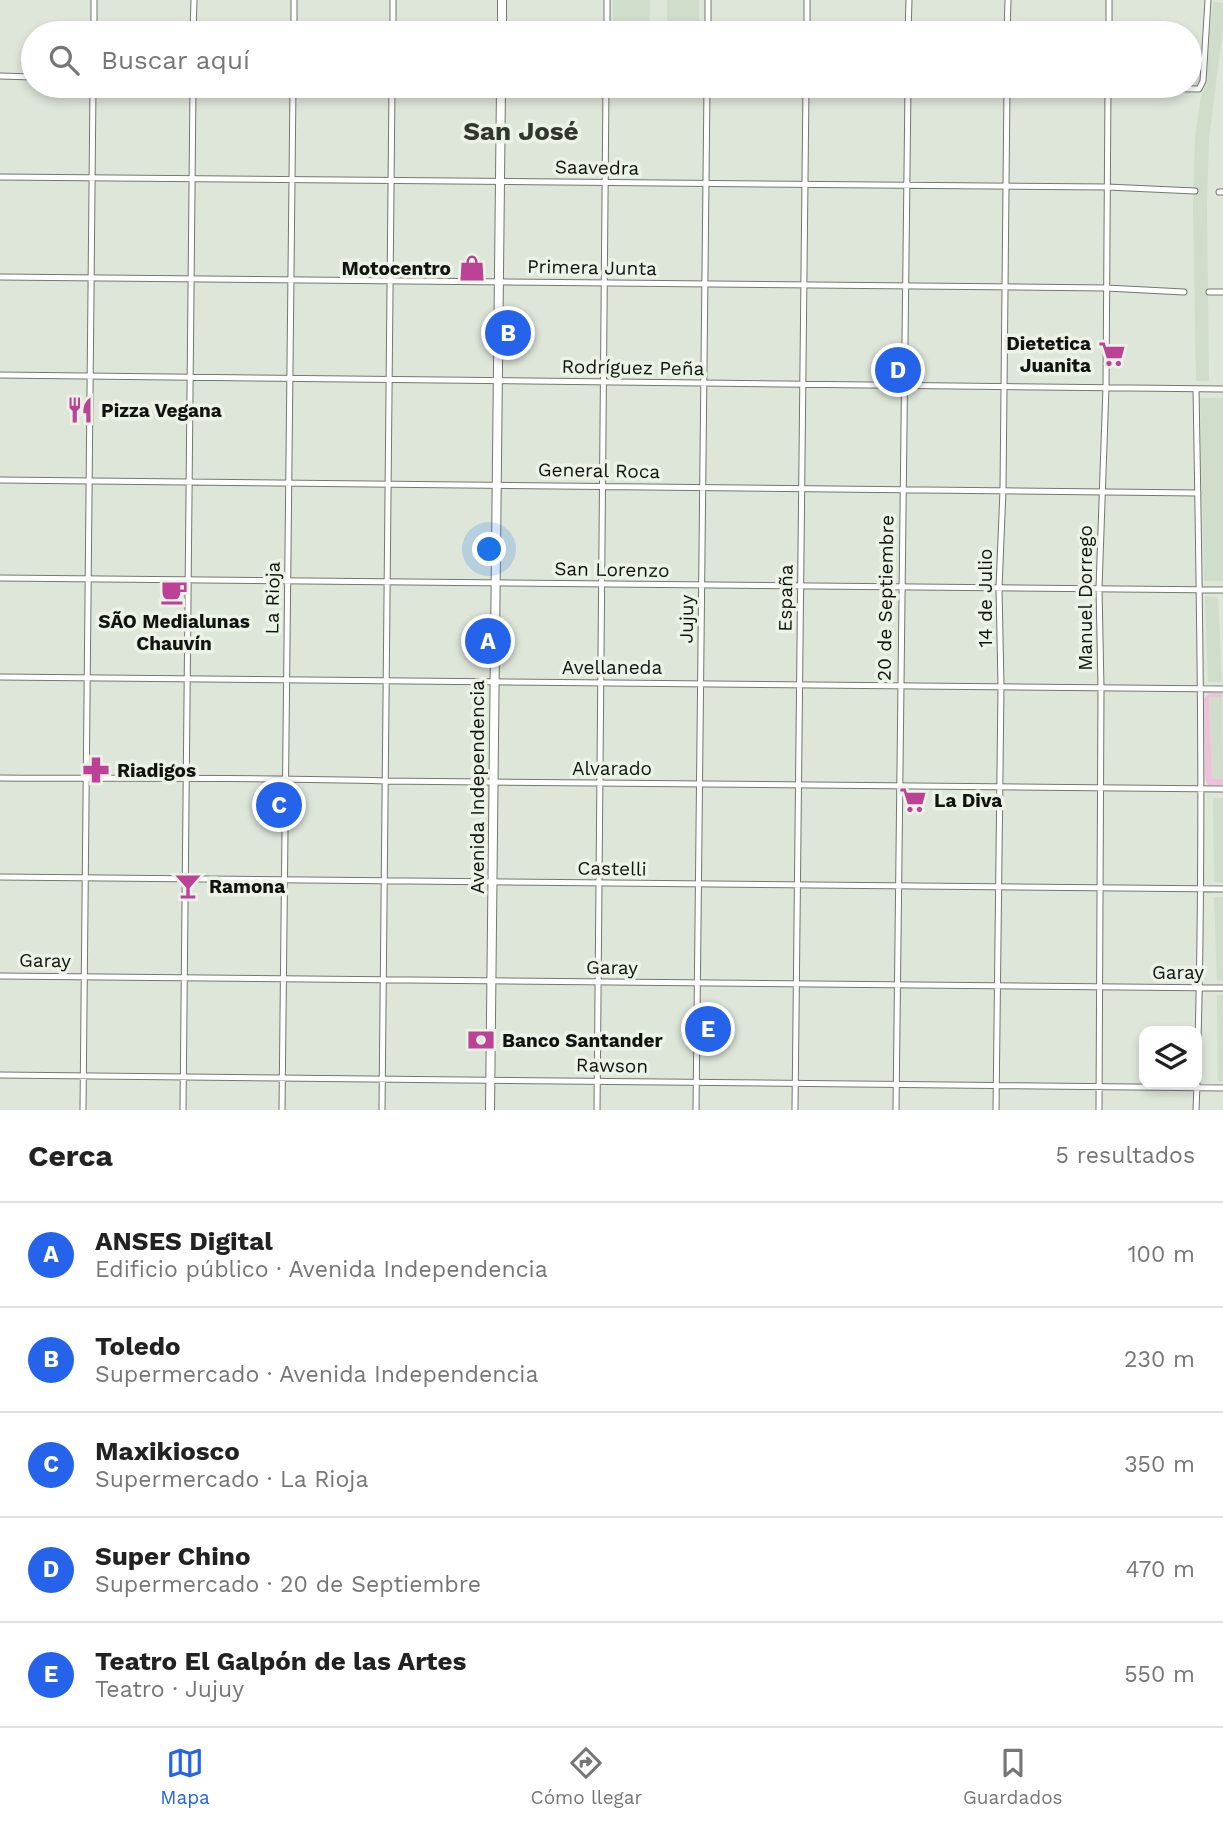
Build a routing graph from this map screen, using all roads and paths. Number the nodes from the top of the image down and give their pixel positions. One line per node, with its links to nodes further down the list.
1 (94, 0): 13 (street)
2 (194, 0): 14 (street)
3 (294, 0): 15 (street)
4 (393, 0): 16 (street)
5 (502, 0): 17 (main road)
6 (607, 0): 18 (street)
7 (708, 0): 19 (street)
8 (807, 0): 20 (street)
9 (909, 0): 21 (street)
10 (1008, 0): 22 (street)
11 (1109, 0): 23 (street)
12 (1208, 0): 26 (street)
13 (94, 21)
14 (193, 21)
15 (293, 21)
16 (393, 21)
17 (502, 21)
18 (607, 21)
19 (708, 21)
20 (807, 21)
21 (908, 21)
22 (1007, 21)
23 (1108, 21)
24 (0, 76): 25 (street)
25 (21, 77)
26 (1202, 84)
27 (93, 98): 39 (street)
28 (193, 98): 40 (street)
29 (293, 98): 41 (street, La Rioja)
30 (392, 98): 42 (street)
31 (501, 98): 43 (main road, Avenida Independencia)
32 (606, 98): 44 (street)
33 (707, 98): 45 (street, Jujuy)
34 (806, 98): 46 (street, España)
35 (908, 98): 47 (street, 20 de Septiembre)
36 (1007, 98): 48 (street, 14 de Julio)
37 (1108, 98): 49 (street, Manuel Dorrego)
38 (0, 177): 39 (street, Saavedra)
39 (92, 177): 40 (street, Saavedra); 52 (street)
40 (192, 178): 41 (street, Saavedra); 53 (street)
41 (292, 179): 42 (street, Saavedra); 54 (street, La Rioja)
42 (391, 181): 43 (street, Saavedra); 55 (street)
43 (500, 181): 44 (street, Saavedra); 56 (main road, Avenida Independencia)
44 (605, 182): 45 (street, Saavedra); 57 (street)
45 (706, 183): 46 (street, Saavedra); 58 (street, Jujuy)
46 (805, 184): 47 (street, Saavedra); 59 (street, España)
47 (906, 185): 48 (street, Saavedra); 60 (street, 20 de Septiembre)
48 (1006, 186): 49 (street, Saavedra); 61 (street, 14 de Julio)
49 (1107, 187): 50 (street, Saavedra); 62 (street, Manuel Dorrego)
50 (1195, 191)
51 (0, 277): 52 (street, Primera Junta)
52 (91, 278): 53 (street, Primera Junta); 67 (street)
53 (191, 279): 54 (street, Primera Junta); 68 (street)
54 (291, 280): 55 (street, Primera Junta); 69 (street, La Rioja)
55 (390, 281): 56 (street, Primera Junta); 70 (street)
56 (499, 282): 57 (street, Primera Junta); 71 (main road, Avenida Independencia)
57 (604, 283): 58 (street, Primera Junta); 72 (street)
58 (705, 284): 59 (street, Primera Junta); 73 (street, Jujuy)
59 (804, 285): 60 (street, Primera Junta); 74 (street, España)
60 (905, 286): 61 (street, Primera Junta); 75 (street, 20 de Septiembre)
61 (1005, 287): 62 (street, Primera Junta); 76 (street, 14 de Julio)
62 (1106, 288): 63 (street, Primera Junta); 77 (street, Manuel Dorrego)
63 (1184, 292)
64 (1209, 292): 65 (street)
65 (1223, 292)
66 (0, 375): 67 (street, Rodríguez Peña)
67 (90, 376): 68 (street, Rodríguez Peña); 81 (street)
68 (190, 377): 69 (street, Rodríguez Peña); 82 (street)
69 (290, 379): 70 (street, Rodríguez Peña); 83 (street, La Rioja)
70 (389, 380): 71 (street, Rodríguez Peña); 84 (street)
71 (498, 381): 72 (street, Rodríguez Peña); 85 (main road, Avenida Independencia)
72 (603, 382): 73 (street, Rodríguez Peña); 86 (street)
73 (704, 383): 74 (street, Rodríguez Peña); 87 (street, Jujuy)
74 (803, 384): 75 (street, Rodríguez Peña); 88 (street, España)
75 (904, 385): 76 (street, Rodríguez Peña); 89 (street, 20 de Septiembre)
76 (1004, 386): 77 (street, Rodríguez Peña); 90 (street, 14 de Julio)
77 (1106, 387): 78 (street, Rodríguez Peña); 91 (street, Manuel Dorrego)
78 (1196, 389): 79 (street, Rodríguez Peña); 92 (street)
79 (1223, 389)
80 (0, 480): 81 (street, General Roca)
81 (89, 481): 82 (street, General Roca); 94 (street)
82 (189, 481): 83 (street, General Roca); 95 (street)
83 (289, 482): 84 (street, General Roca); 96 (street, La Rioja)
84 (388, 483): 85 (street, General Roca); 97 (street)
85 (497, 484): 86 (street, General Roca); 98 (main road, Avenida Independencia)
86 (602, 486): 87 (street, General Roca); 99 (street)
87 (703, 487): 88 (street, General Roca); 100 (street, Jujuy)
88 (802, 488): 89 (street, General Roca); 101 (street, España)
89 (903, 489): 90 (street, General Roca); 102 (street, 20 de Septiembre)
90 (1003, 491): 91 (street, General Roca); 103 (street, 14 de Julio)
91 (1102, 491): 92 (street, General Roca); 104 (street, Manuel Dorrego)
92 (1198, 493): 105 (street)
93 (0, 578): 94 (street, San Lorenzo)
94 (88, 579): 95 (street, San Lorenzo); 108 (street)
95 (188, 580): 96 (street, San Lorenzo); 109 (street)
96 (288, 581): 97 (street, San Lorenzo); 110 (street, La Rioja)
97 (387, 582): 98 (street, San Lorenzo); 111 (street)
98 (496, 583): 99 (street, San Lorenzo); 112 (main road, Avenida Independencia)
99 (601, 584): 100 (street, San Lorenzo); 113 (street)
100 (702, 585): 101 (street, San Lorenzo); 114 (street, Jujuy)
101 (801, 587): 102 (street, San Lorenzo); 115 (street, España)
102 (901, 587): 103 (street, San Lorenzo); 116 (street, 20 de Septiembre)
103 (999, 588): 104 (street, San Lorenzo); 117 (street, 14 de Julio)
104 (1099, 588): 105 (street, San Lorenzo); 118 (street, Manuel Dorrego)
105 (1199, 589): 106 (street, San Lorenzo); 119 (street)
106 (1223, 590)
107 (0, 677): 108 (street, Avellaneda)
108 (87, 678): 109 (street, Avellaneda); 123 (street)
109 (187, 679): 110 (street, Avellaneda); 124 (street)
110 (286, 680): 111 (street, Avellaneda); 122 (street, La Rioja)
111 (386, 681): 112 (street, Avellaneda); 125 (street)
112 (494, 682): 113 (street, Avellaneda); 126 (main road, Avenida Independencia)
113 (601, 683): 114 (street, Avellaneda); 127 (street)
114 (701, 684): 115 (street, Avellaneda); 128 (street, Jujuy)
115 (800, 685): 116 (street, Avellaneda); 129 (street, España)
116 (900, 685): 117 (street, Avellaneda); 130 (street, 20 de Septiembre)
117 (1001, 686): 118 (street, Avellaneda); 131 (street, 14 de Julio)
118 (1101, 688): 119 (street, Avellaneda); 132 (street, Manuel Dorrego)
119 (1200, 689): 120 (street, Avellaneda); 133 (street)
120 (1223, 689)
121 (0, 778): 123 (street, Alvarado)
122 (285, 778): 124 (street, Alvarado); 125 (street, Alvarado); 138 (street, La Rioja)
123 (86, 779): 124 (street, Alvarado); 136 (street)
124 (186, 780): 137 (street)
125 (385, 782): 126 (street, Alvarado); 139 (street)
126 (494, 782): 127 (street, Alvarado); 140 (main road, Avenida Independencia)
127 (600, 783): 128 (street, Alvarado); 141 (street)
128 (700, 784): 129 (street, Alvarado); 142 (street, Jujuy)
129 (799, 785): 130 (street, Alvarado); 143 (street, España)
130 (899, 786): 131 (street, Alvarado); 144 (street, 20 de Septiembre)
131 (1000, 787): 132 (street, Alvarado); 145 (street, 14 de Julio)
132 (1101, 788): 133 (street, Alvarado); 146 (street, Manuel Dorrego)
133 (1199, 789): 134 (street, Alvarado); 147 (street)
134 (1223, 789)
135 (0, 877): 136 (street, Castelli)
136 (85, 878): 137 (street, Castelli); 150 (street)
137 (185, 879): 138 (street, Castelli); 151 (street)
138 (284, 880): 139 (street, Castelli); 152 (street, La Rioja)
139 (384, 881): 140 (street, Castelli); 153 (street)
140 (492, 882): 141 (street, Castelli); 154 (main road, Avenida Independencia)
141 (599, 883): 142 (street, Castelli); 155 (street)
142 (699, 884): 143 (street, Castelli); 156 (street, Jujuy)
143 (798, 885): 144 (street, Castelli); 157 (street, España)
144 (898, 886): 145 (street, Castelli); 158 (street, 20 de Septiembre)
145 (999, 887): 146 (street, Castelli); 159 (street, 14 de Julio)
146 (1100, 888): 147 (street, Castelli); 160 (street, Manuel Dorrego)
147 (1200, 889): 148 (street, Castelli); 161 (street)
148 (1223, 890)
149 (0, 976): 150 (street, Garay)
150 (84, 977): 151 (street, Garay); 165 (street)
151 (184, 978): 152 (street, Garay); 166 (street)
152 (284, 979): 153 (street, Garay); 167 (street, La Rioja)
153 (383, 980): 154 (street, Garay); 168 (street)
154 (491, 981): 155 (street, Garay); 169 (main road, Avenida Independencia)
155 (598, 982): 156 (street, Garay); 170 (street)
156 (698, 984): 157 (street, Garay); 171 (street, Jujuy)
157 (797, 985): 158 (street, Garay); 172 (street, España)
158 (897, 986): 159 (street, Garay); 173 (street, 20 de Septiembre)
159 (998, 987): 160 (street, Garay); 174 (street, 14 de Julio)
160 (1100, 988): 161 (street, Garay); 175 (street, Manuel Dorrego)
161 (1199, 988): 162 (street, Garay); 163 (street)
162 (1223, 988)
163 (1198, 1026)
164 (0, 1075): 165 (street, Rawson)
165 (83, 1076): 166 (street, Rawson); 180 (street)
166 (184, 1077): 167 (street, Rawson); 181 (street)
167 (283, 1078): 168 (street, Rawson); 182 (street, La Rioja)
168 (382, 1079): 169 (street, Rawson); 183 (street)
169 (490, 1080): 170 (street, Rawson); 184 (main road, Avenida Independencia)
170 (597, 1081): 171 (street, Rawson); 185 (street)
171 (696, 1082): 172 (street, Rawson); 186 (street, Jujuy)
172 (796, 1083): 173 (street, Rawson); 187 (street, España)
173 (896, 1084): 174 (street, Rawson); 188 (street, 20 de Septiembre)
174 (997, 1085): 175 (street, Rawson); 189 (street, 14 de Julio)
175 (1099, 1086): 176 (street, Rawson); 190 (street, Manuel Dorrego)
176 (1139, 1086)
177 (1202, 1086): 178 (street, Rawson)
178 (1223, 1088)
179 (1197, 1089): 191 (street)
180 (83, 1110)
181 (183, 1110)
182 (282, 1110)
183 (382, 1110)
184 (490, 1110)
185 (597, 1110)
186 (696, 1110)
187 (795, 1110)
188 (896, 1110)
189 (996, 1110)
190 (1099, 1110)
191 (1196, 1110)

